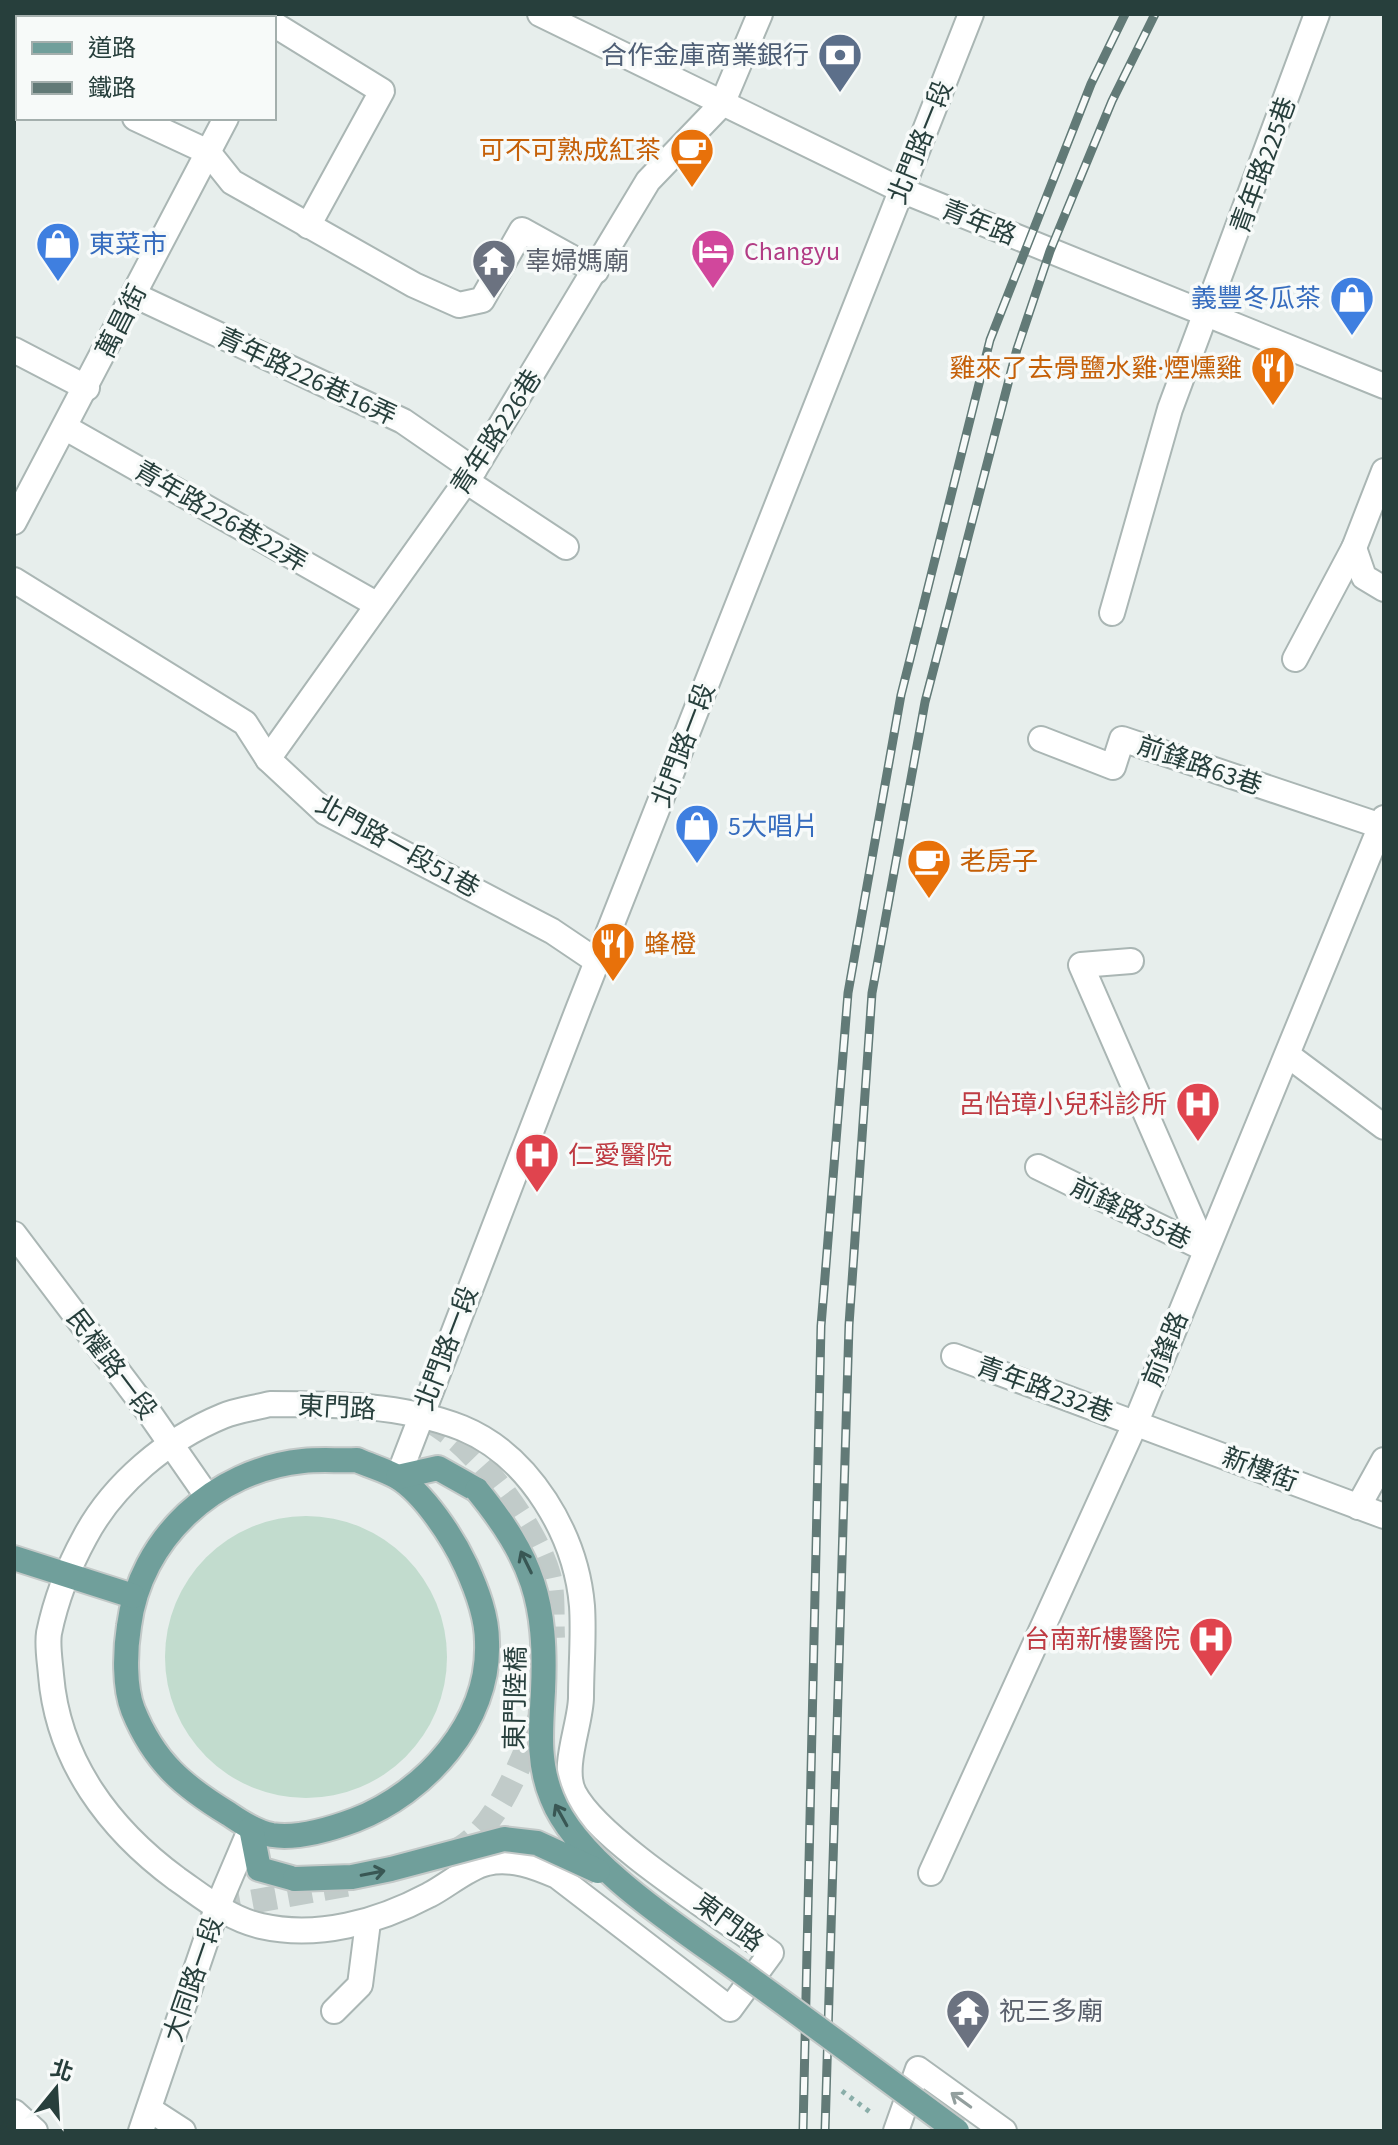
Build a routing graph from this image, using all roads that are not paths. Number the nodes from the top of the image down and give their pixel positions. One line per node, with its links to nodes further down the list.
1 (540, 14): 6 (street, 青年路)
2 (760, 14): 6 (street)
3 (971, 14): 10 (street, 北門路一段)
4 (1317, 14): 14 (street, 青年路225巷)
5 (277, 22): 11 (street)
6 (722, 104): 10 (street, 青年路); 12 (street, 青年路226巷)
7 (139, 120): 9 (street)
8 (225, 120): 9 (street, 萬昌街)
9 (208, 152): 11 (street); 13 (street, 萬昌街)
10 (901, 190): 14 (street, 青年路); 33 (street, 北門路一段)
11 (308, 226): 12 (street)
12 (596, 271): 20 (street, 青年路226巷)
13 (134, 295): 17 (street, 萬昌街); 20 (street, 青年路226巷16弄)
14 (1206, 315): 16 (street, 青年路); 27 (street, 青年路225巷)
15 (14, 350): 17 (street)
16 (1384, 386)
17 (87, 388): 18 (street, 萬昌街)
18 (66, 428): 21 (street, 萬昌街); 26 (street, 青年路226巷22弄)
19 (1384, 471): 23 (street)
20 (470, 476): 22 (street, 青年路226巷16弄); 26 (street, 青年路226巷)
21 (14, 522)
22 (566, 547)
23 (1354, 548): 25 (street); 28 (street)
24 (14, 580): 30 (street, 北門路一段51巷)
25 (1384, 589)
26 (376, 604): 30 (street, 青年路226巷)
27 (1112, 613)
28 (1295, 659)
29 (1041, 739): 31 (street, 前鋒路63巷)
30 (268, 759): 33 (street, 北門路一段51巷)
31 (1382, 822): 34 (street, 前鋒路)
32 (1131, 961): 38 (street, 前鋒路35巷)
33 (598, 962): 40 (street, 北門路一段)
34 (1289, 1056): 35 (street); 38 (street, 前鋒路)
35 (1384, 1127)
36 (1038, 1167): 38 (street, 前鋒路35巷)
37 (14, 1234): 42 (street, 民權路一段)
38 (1205, 1249): 41 (street, 前鋒路)
39 (954, 1356): 41 (street, 青年路232巷)
40 (420, 1416): 42 (street, 東門路); 44 (street, 北門路一段); 55 (street, 東門路)
41 (1136, 1422): 46 (street, 新樓街); 52 (street, 前鋒路)
42 (172, 1444): 45 (street, 民權路一段); 49 (street, 東門路)
43 (1384, 1460): 46 (street)
44 (398, 1477): 45 (main road); 51 (main road); 53 (main road, 東門陸橋, one-way to 44, bridge)
45 (207, 1496): 50 (main road)
46 (1358, 1507): 47 (street, 新樓街)
47 (1384, 1516)
48 (14, 1558): 49 (main road)
49 (65, 1574): 50 (main road); 54 (street, 東門路)
50 (133, 1596): 51 (main road)
51 (251, 1828): 53 (main road, 東門陸橋, one-way to 53, bridge); 54 (street, 大同路一段)
52 (931, 1873)
53 (633, 1892): 62 (main road, 東門陸橋, bridge)
54 (217, 1908): 55 (street, 東門路); 58 (street, 大同路一段)
55 (368, 1922): 56 (street)
56 (334, 2011)
57 (14, 2112): 59 (street)
58 (145, 2120): 60 (street)
59 (35, 2131)
60 (183, 2131)
61 (896, 2131): 63 (street, one-way to 61)
62 (957, 2131)
63 (1004, 2131)

